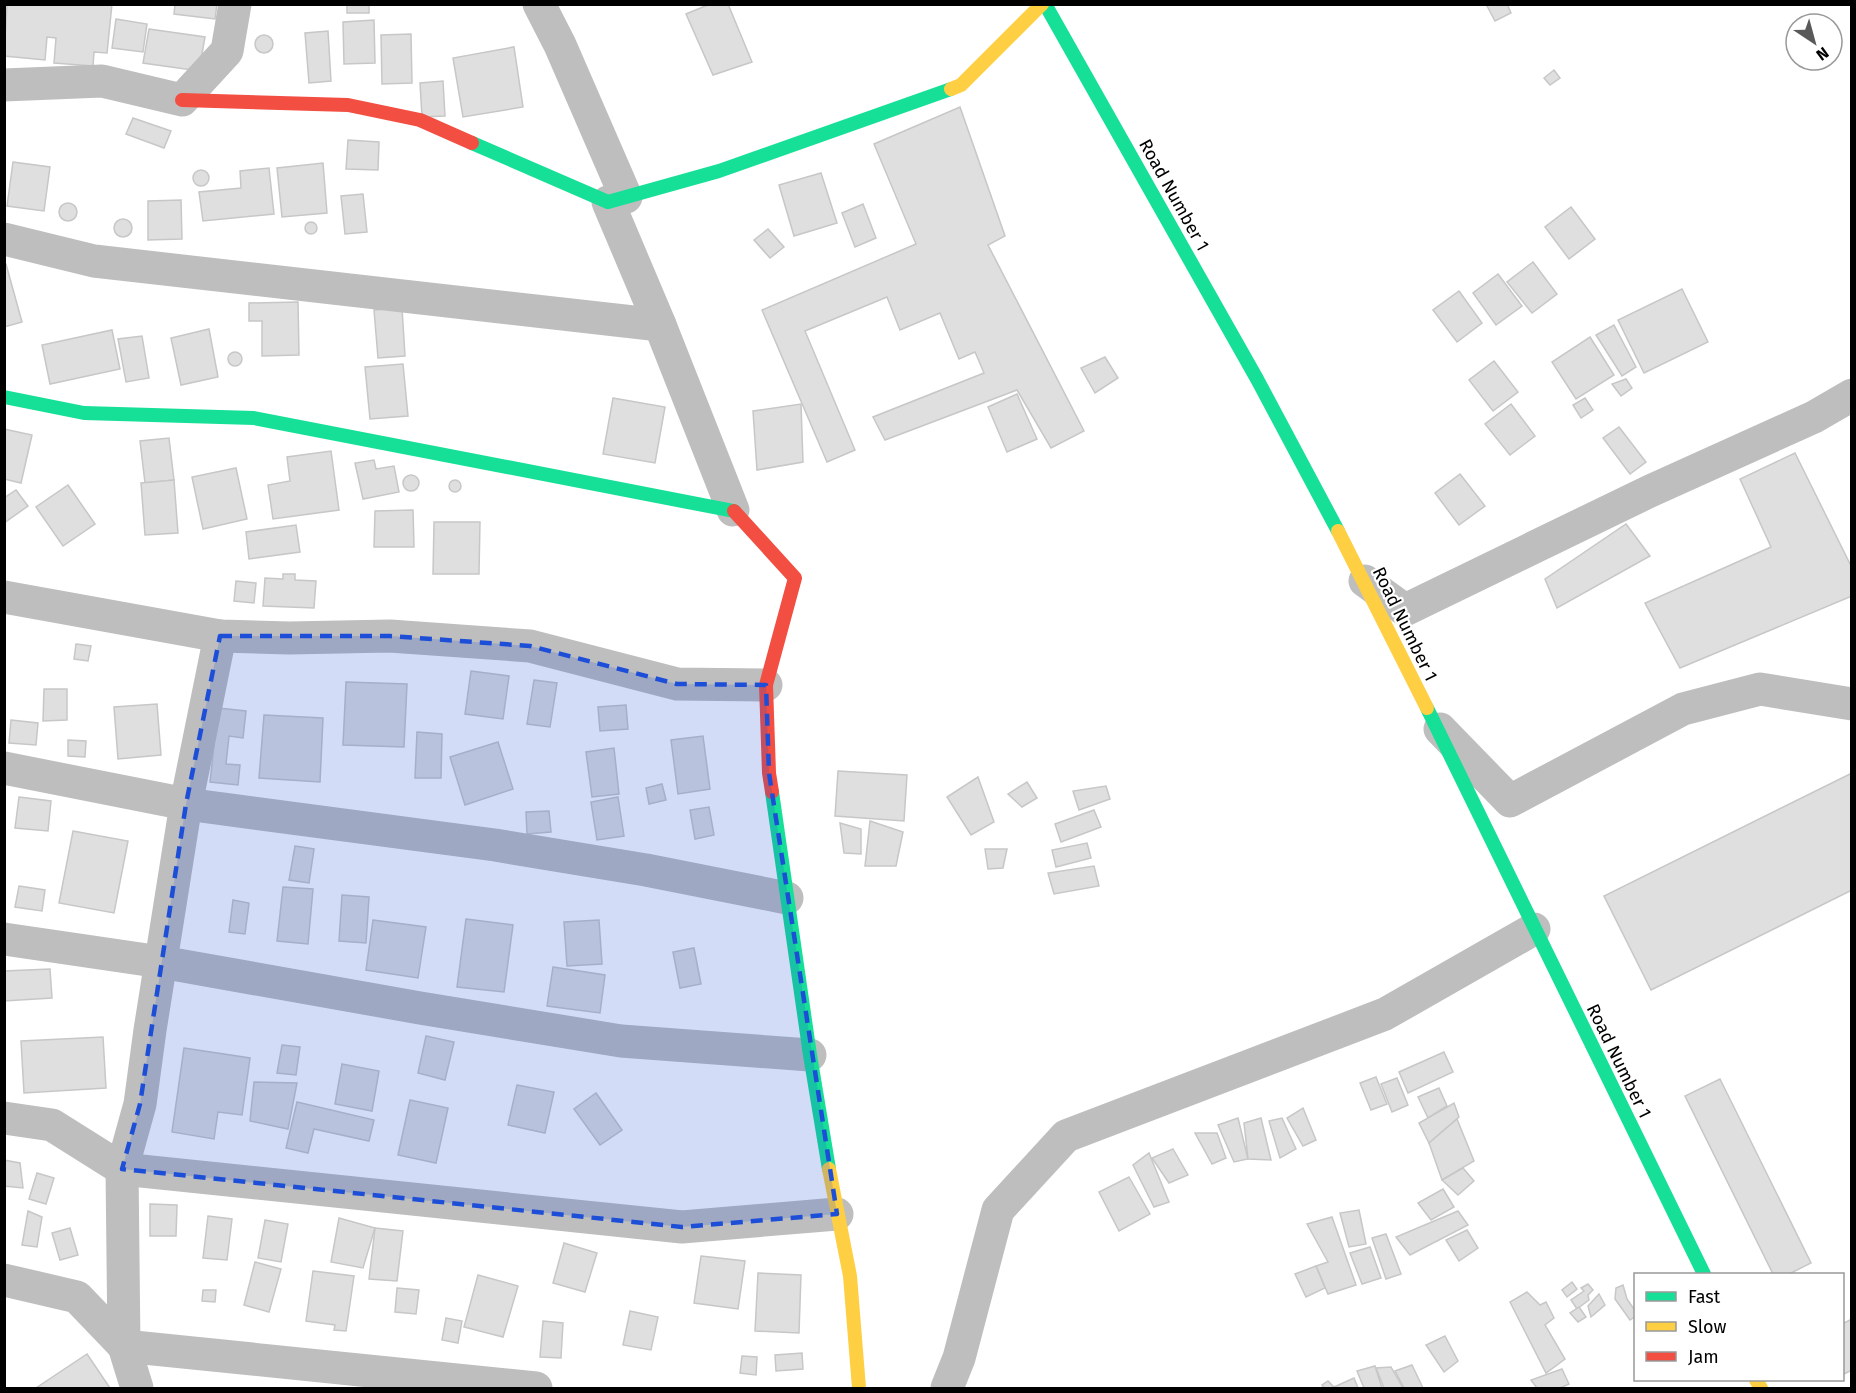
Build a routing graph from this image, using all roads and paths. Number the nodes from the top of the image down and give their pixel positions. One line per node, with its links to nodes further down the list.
1 (235, 4): 5 (street)
2 (539, 4): 6 (street)
3 (1044, 4): 6 (main road); 12 (main road, Road Number 1)
4 (4, 84): 5 (street)
5 (182, 100): 6 (main road)
6 (617, 199): 8 (street)
7 (4, 239): 8 (street)
8 (660, 325): 11 (street)
9 (1851, 395): 12 (street)
10 (4, 397): 11 (main road)
11 (733, 510): 15 (main road)
12 (1365, 581): 17 (main road, Road Number 1)
13 (4, 597): 14 (street)
14 (220, 636): 15 (street); 19 (street)
15 (766, 685): 20 (main road)
16 (1851, 704): 17 (street)
17 (1432, 721): 21 (main road, Road Number 1)
18 (4, 768): 19 (street)
19 (186, 804): 20 (street); 23 (street)
20 (787, 898): 24 (main road)
21 (1534, 929): 28 (main road, Road Number 1); 34 (street)
22 (4, 939): 23 (street)
23 (161, 962): 24 (street); 26 (street)
24 (810, 1055): 27 (main road)
25 (4, 1118): 26 (street)
26 (122, 1169): 27 (street); 30 (street)
27 (837, 1214): 33 (main road)
28 (1703, 1273)
29 (4, 1280): 30 (street)
30 (124, 1346): 31 (street); 32 (street)
31 (137, 1389)
32 (536, 1389)
33 (859, 1389)
34 (947, 1389)

